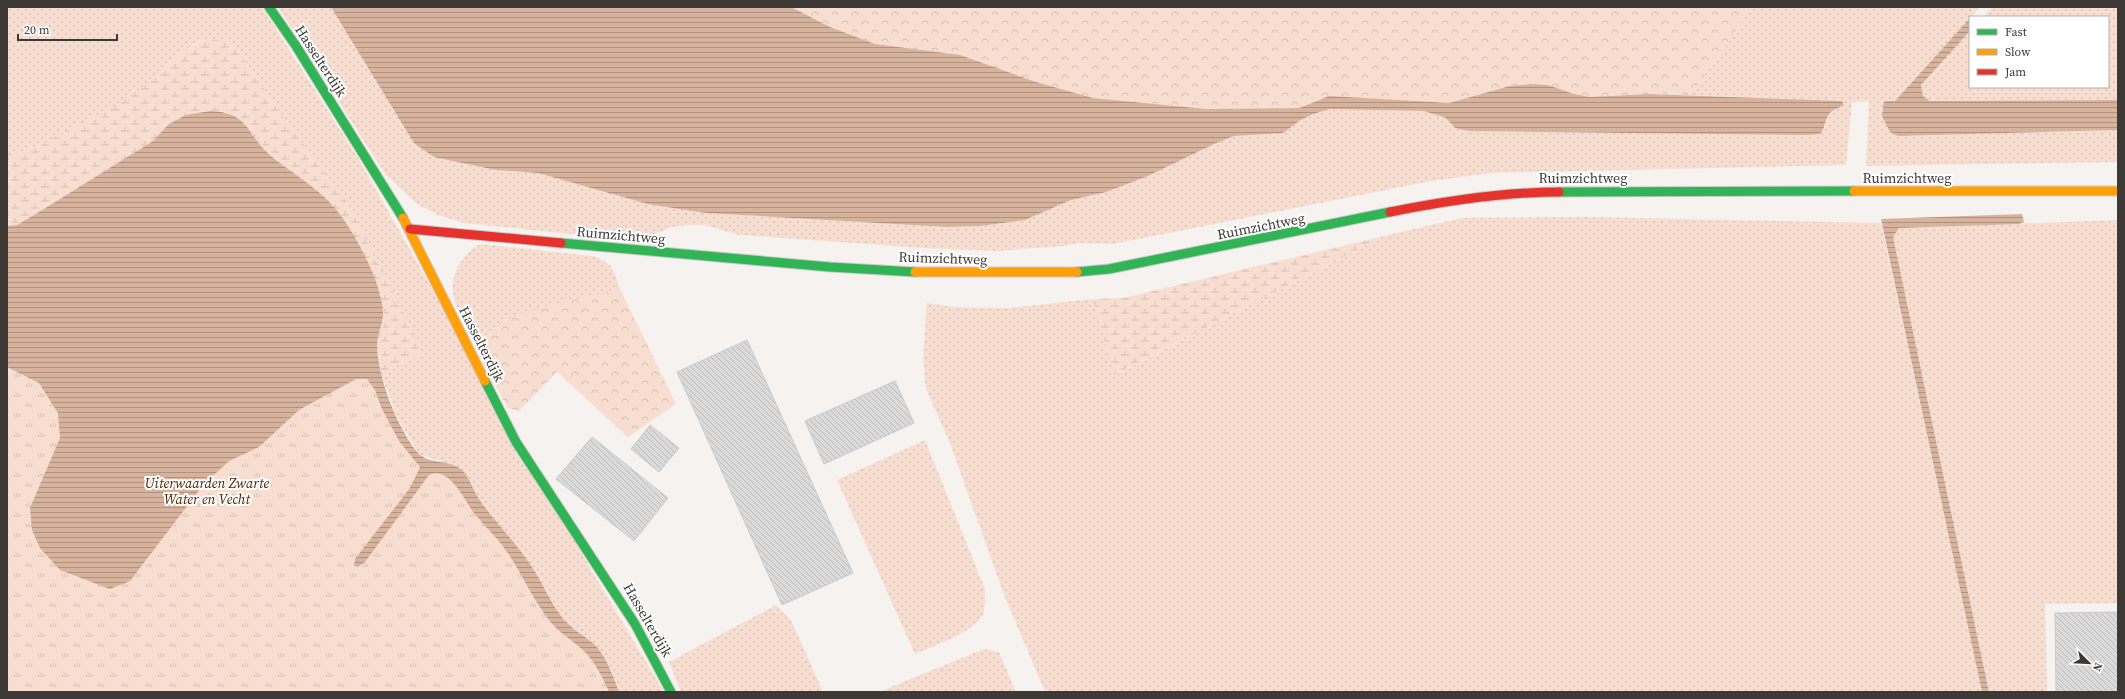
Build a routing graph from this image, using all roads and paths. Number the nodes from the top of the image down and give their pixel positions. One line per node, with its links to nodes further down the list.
1 (269, 7): 3 (street, Hasselterdijk)
2 (2118, 191): 3 (street, Ruimzichtweg)
3 (410, 228): 4 (street, Hasselterdijk)
4 (672, 692)

